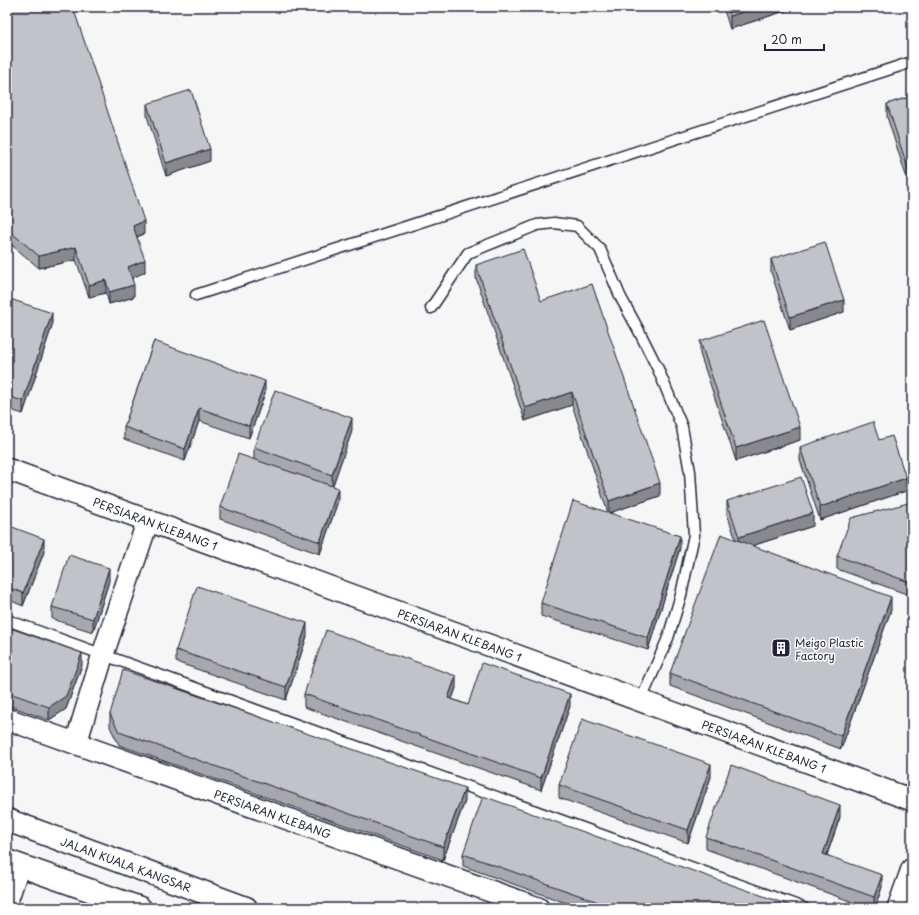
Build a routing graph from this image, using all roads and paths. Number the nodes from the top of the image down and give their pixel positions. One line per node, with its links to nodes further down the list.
1 (912, 62): 2 (lane)
2 (196, 295)
3 (431, 308): 8 (lane)
4 (7, 469): 5 (street, PERSIARAN KLEBANG 1)
5 (148, 520): 7 (street); 8 (street, PERSIARAN KLEBANG 1)
6 (7, 620): 7 (lane)
7 (103, 654): 10 (street); 19 (lane)
8 (640, 700): 11 (street, PERSIARAN KLEBANG 1)
9 (7, 719): 10 (street, PERSIARAN KLEBANG)
10 (76, 743): 18 (street, PERSIARAN KLEBANG)
11 (912, 800)
12 (7, 820): 17 (highway, JALAN KUALA KANGSAR)
13 (13, 863): 15 (street); 16 (highway)
14 (912, 869): 20 (street)
15 (7, 901)
16 (140, 908)
17 (246, 908)
18 (538, 908)
19 (804, 908)
20 (898, 908)

